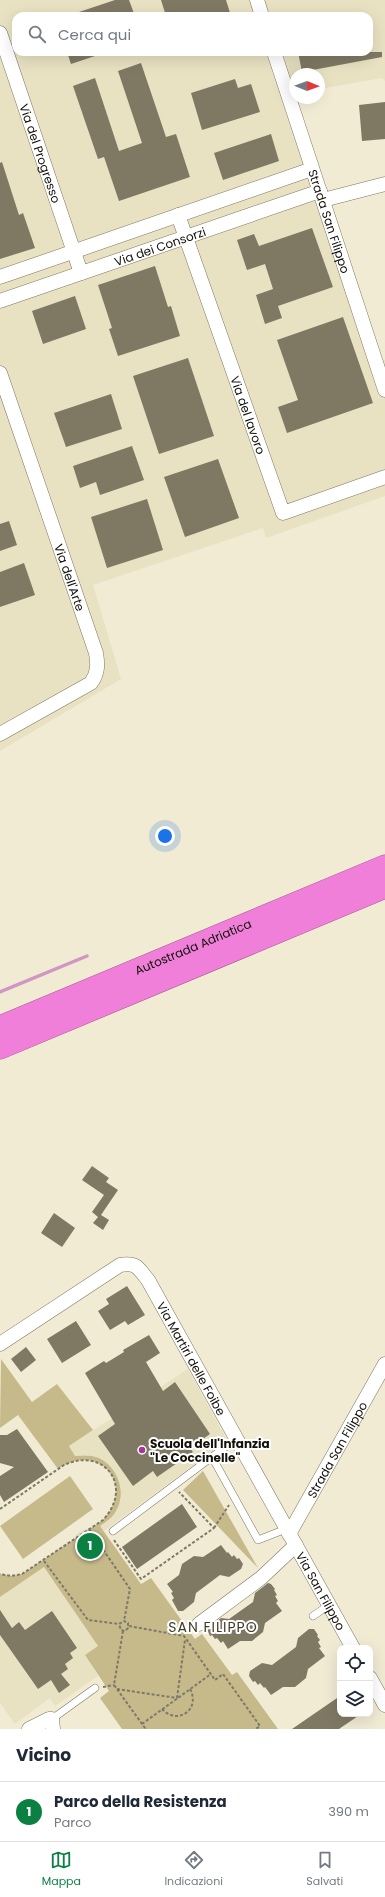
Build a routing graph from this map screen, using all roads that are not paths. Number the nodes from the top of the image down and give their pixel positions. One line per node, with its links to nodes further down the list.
1 (257, 0): 2 (street)
2 (261, 12)
3 (0, 33): 10 (street, Via del Progresso)
4 (275, 56): 5 (street, Strada San Filippo)
5 (312, 169): 7 (street, Strada San Filippo); 8 (street, Via dei Consorzi)
6 (385, 184): 7 (street, Via dei Consorzi)
7 (321, 195): 9 (street, Via dei Consorzi); 15 (street, Strada San Filippo)
8 (178, 215): 9 (street, Via del lavoro); 10 (street, Via dei Consorzi)
9 (186, 237): 11 (street, Via dei Consorzi); 16 (street, Via del lavoro)
10 (74, 251): 11 (street, Via del Progresso); 12 (street, Via dei Consorzi)
11 (81, 273): 13 (street, Via dei Consorzi)
12 (0, 277)
13 (0, 301)
14 (0, 373): 17 (street, Via dell'Arte)
15 (385, 390)
16 (385, 477)
17 (0, 734)
18 (385, 866): 20 (highway, Autostrada Adriatica)
19 (385, 886): 21 (highway, Autostrada Adriatica)
20 (0, 1027)
21 (0, 1048)
22 (0, 1344): 24 (street, Via Martiri delle Foibe)
23 (385, 1364): 27 (street, Strada San Filippo)
24 (236, 1438): 25 (lane); 27 (street, Via Martiri delle Foibe)
25 (212, 1457): 26 (lane); 27 (lane)
26 (113, 1531)
27 (290, 1536): 28 (street, Via San Filippo); 30 (street, Strada San Filippo)
28 (329, 1605): 29 (lane); 31 (street, Via San Filippo)
29 (313, 1616)
30 (199, 1624)
31 (351, 1645)
32 (372, 1681): 34 (street)
33 (95, 1688): 35 (lane)
34 (385, 1705)
35 (52, 1724): 36 (street)
36 (29, 1729)

